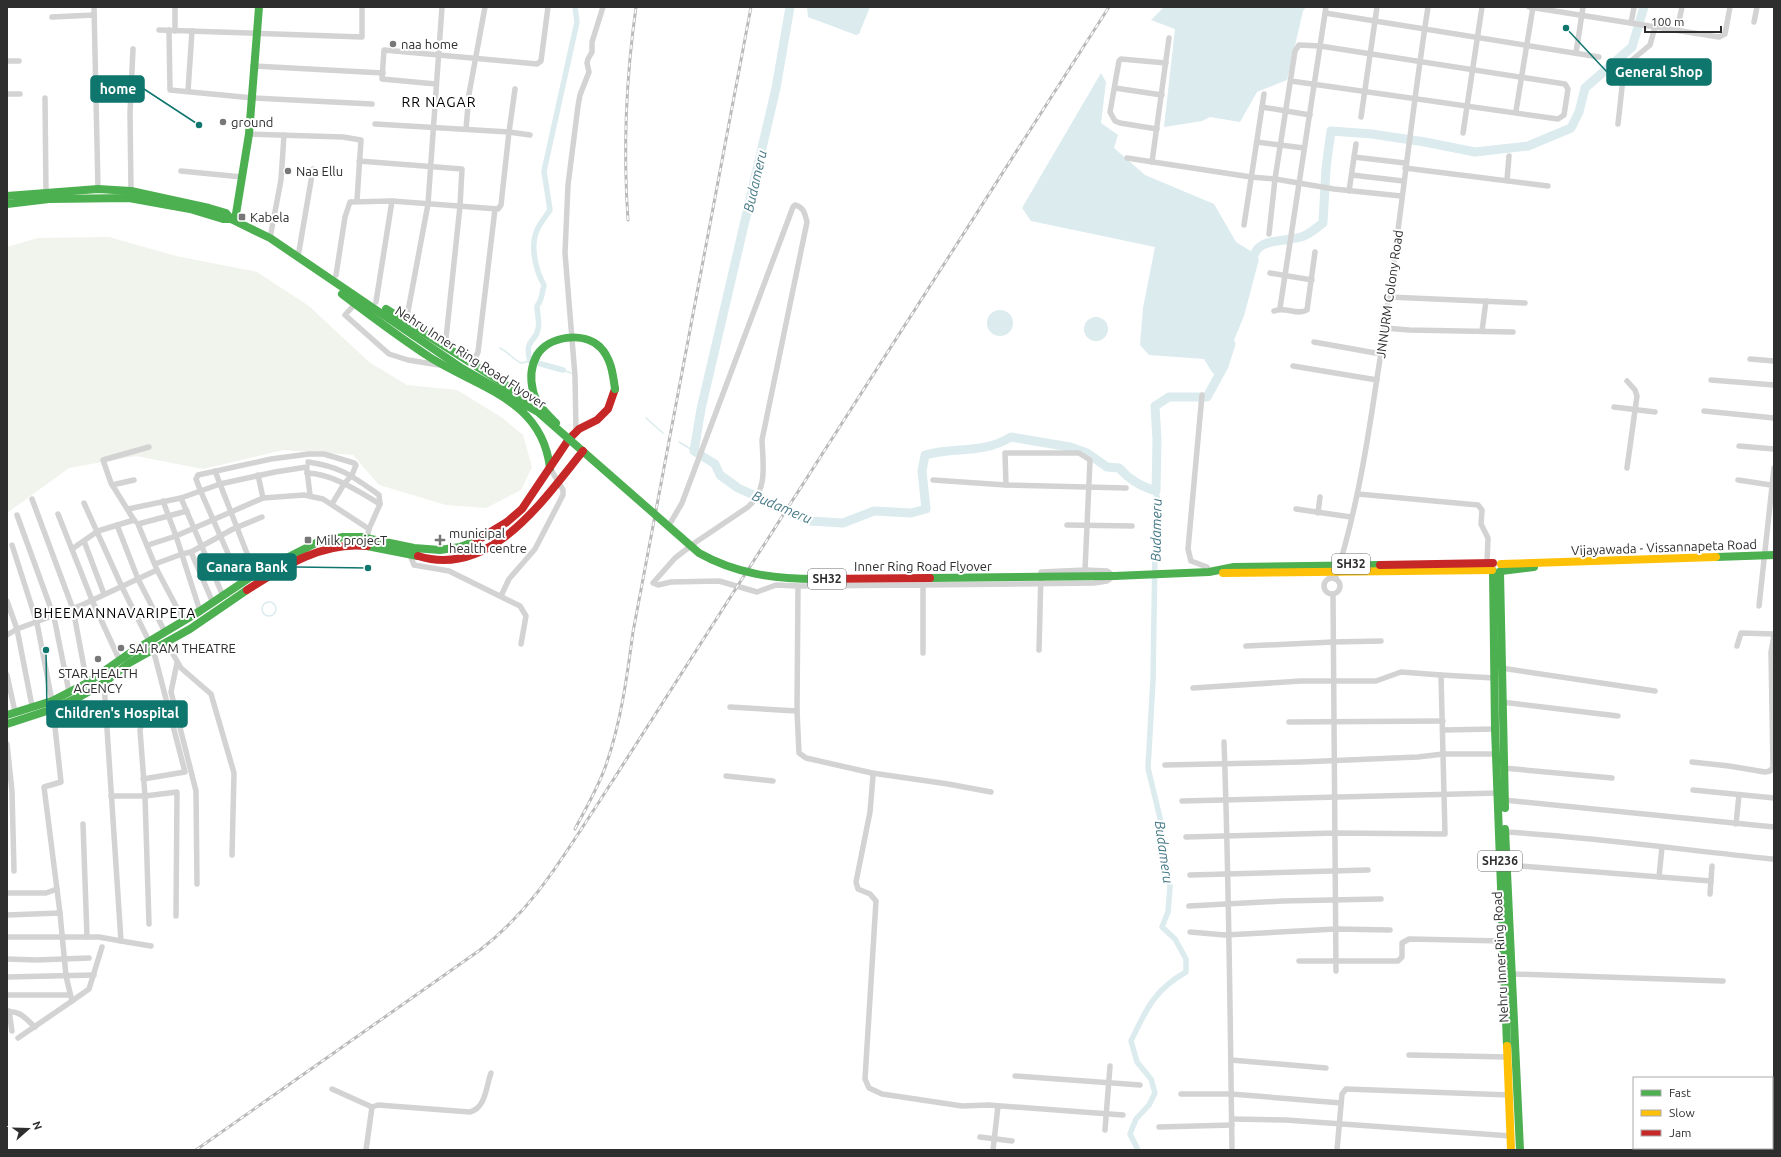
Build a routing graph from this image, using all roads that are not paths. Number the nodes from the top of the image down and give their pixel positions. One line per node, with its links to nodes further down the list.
1 (94, 7): 20 (street)
2 (175, 7): 28 (street)
3 (259, 7): 31 (main road)
4 (362, 7): 31 (street)
5 (442, 7): 38 (street)
6 (485, 7): 40 (street)
7 (548, 7): 40 (street)
8 (602, 7): 155 (street)
9 (1377, 7): 22 (street)
10 (1428, 7): 26 (street, JNNURM Colony Road)
11 (1482, 7): 33 (street)
12 (1532, 7): 19 (street); 34 (street)
13 (1583, 7): 19 (street)
14 (1634, 7): 24 (street)
15 (1682, 7): 29 (street)
16 (1730, 7): 29 (street)
17 (1757, 7): 23 (street)
18 (1326, 10): 22 (street); 35 (street)
19 (1582, 15): 24 (street); 37 (street)
20 (94, 16): 21 (street); 102 (street)
21 (52, 17)
22 (1375, 21): 26 (street); 39 (street)
23 (1754, 22)
24 (1634, 24): 25 (street)
25 (1655, 27): 29 (street); 72 (street)
26 (1425, 29): 33 (street); 44 (street, JNNURM Colony Road)
27 (159, 30): 28 (street)
28 (172, 30): 30 (street); 55 (street)
29 (1677, 30)
30 (192, 31): 31 (street); 55 (street)
31 (258, 33): 46 (main road)
32 (1169, 38): 45 (street)
33 (1477, 38): 34 (street); 47 (street)
34 (1527, 45): 37 (street); 49 (street)
35 (1320, 46): 39 (street); 50 (street); 52 (street)
36 (133, 49): 103 (street)
37 (1576, 53): 41 (street)
38 (438, 54): 40 (street); 48 (street); 51 (street)
39 (1370, 54): 44 (street); 56 (street)
40 (477, 57): 74 (street)
41 (1600, 57)
42 (7, 61): 43 (street)
43 (19, 62)
44 (1420, 62): 47 (street); 63 (street, JNNURM Colony Road)
45 (1166, 63): 54 (street); 60 (street)
46 (253, 66): 48 (street); 62 (main road)
47 (1472, 70): 49 (street); 65 (street)
48 (383, 73): 51 (street)
49 (1521, 78): 68 (street); 68 (street)
50 (1291, 81): 52 (street); 67 (street)
51 (436, 84): 73 (street)
52 (1314, 84): 56 (street); 69 (street)
53 (515, 88): 76 (street)
54 (1114, 88): 60 (street); 75 (street)
55 (188, 91): 62 (street)
56 (1365, 91): 63 (street); 70 (street)
57 (7, 94): 58 (street)
58 (20, 94)
59 (1264, 94): 66 (street)
60 (1162, 95): 75 (street)
61 (45, 98): 105 (street)
62 (253, 98): 64 (street); 78 (main road)
63 (1414, 98): 65 (street); 91 (street, JNNURM Colony Road)
64 (372, 104)
65 (1467, 105): 68 (street); 77 (street)
66 (1262, 108): 67 (street); 81 (street)
67 (1286, 111): 69 (street); 83 (street)
68 (1516, 111)
69 (1310, 115): 84 (street)
70 (1361, 117)
71 (374, 124): 73 (street)
72 (1618, 124)
73 (432, 127): 74 (street); 90 (street)
74 (466, 129): 76 (street)
75 (1157, 129): 89 (street)
76 (509, 132): 80 (street); 113 (street)
77 (1463, 133)
78 (250, 134): 79 (street); 95 (main road)
79 (284, 135): 88 (street); 117 (street)
80 (530, 135)
81 (1257, 142): 83 (street); 96 (street)
82 (1356, 144): 86 (street)
83 (1280, 145): 84 (street); 97 (street)
84 (1304, 148): 100 (street)
85 (1509, 156): 98 (street)
86 (1354, 157): 91 (street); 94 (street)
87 (1127, 158): 89 (street)
88 (359, 161): 90 (street); 108 (street)
89 (1152, 162): 96 (street)
90 (430, 166): 111 (street); 112 (street)
91 (1405, 166): 98 (street); 99 (street, JNNURM Colony Road)
92 (313, 169): 119 (street)
93 (181, 171): 95 (street)
94 (1352, 175): 99 (street); 104 (street)
95 (242, 177): 114 (main road)
96 (1251, 177): 97 (street); 115 (street)
97 (1275, 179): 100 (street); 116 (street)
98 (1507, 180): 101 (street)
99 (1403, 181): 107 (street, JNNURM Colony Road)
100 (1299, 183): 104 (street); 122 (street)
101 (1548, 186)
102 (98, 189): 103 (main road); 105 (main road)
103 (131, 191): 114 (main road)
104 (1349, 191): 107 (street)
105 (46, 192): 106 (main road)
106 (7, 196)
107 (1401, 196): 125 (street, JNNURM Colony Road)
108 (357, 200): 109 (street); 123 (street)
109 (392, 201): 111 (street); 127 (street)
110 (7, 204): 114 (main road)
111 (428, 204): 112 (street); 132 (street)
112 (460, 206): 113 (street); 137 (street)
113 (495, 209): 142 (street)
114 (233, 220): 117 (main road)
115 (1244, 225)
116 (1269, 234)
117 (270, 238): 119 (main road)
118 (1315, 252): 124 (street)
119 (298, 257): 121 (main road)
120 (1270, 273): 122 (street)
121 (322, 274): 123 (main road); 129 (main road)
122 (1286, 276): 124 (street); 130 (street)
123 (334, 277): 127 (main road); 158 (main road, Nehru Inner Ring Road Flyover, bridge)
124 (1312, 280): 130 (street)
125 (1389, 297): 126 (street); 133 (street, JNNURM Colony Road)
126 (1486, 301): 128 (street); 134 (street)
127 (376, 302): 132 (main road)
128 (1525, 303)
129 (355, 304): 141 (main road); 141 (street)
130 (1280, 308): 131 (street)
131 (1274, 311)
132 (406, 322): 137 (main road)
133 (1385, 328): 134 (street); 138 (street, JNNURM Colony Road)
134 (1482, 331): 135 (street)
135 (1513, 332)
136 (1314, 342): 138 (street)
137 (445, 348): 142 (main road)
138 (1381, 354): 144 (street, JNNURM Colony Road)
139 (1750, 359): 140 (street)
140 (1774, 361)
141 (444, 365): 152 (main road)
142 (472, 365): 152 (main road)
143 (1293, 366): 144 (street)
144 (1377, 380): 180 (street, JNNURM Colony Road)
145 (1711, 380): 147 (street)
146 (1627, 381): 150 (street)
147 (1774, 385)
148 (1202, 395): 231 (street)
149 (1614, 407): 150 (street)
150 (1635, 410): 153 (street); 163 (street)
151 (1704, 411): 154 (street)
152 (524, 412): 162 (main road)
153 (1655, 412)
154 (1774, 418)
155 (576, 432): 158 (main road, bridge); 162 (main road)
156 (1739, 446): 159 (street)
157 (149, 447): 174 (street)
158 (582, 450): 208 (main road, Inner Ring Road Flyover / SH32, bridge); 223 (main road, bridge)
159 (1774, 450)
160 (309, 454): 161 (street); 165 (street); 168 (street)
161 (308, 464): 166 (street); 167 (street); 168 (street)
162 (550, 468): 213 (main road); 246 (street)
163 (1627, 468)
164 (1774, 468): 176 (street)
165 (215, 471): 172 (street); 179 (street)
166 (307, 473): 173 (street); 181 (street)
167 (258, 475): 172 (street); 184 (street)
168 (352, 475): 173 (street); 189 (street)
169 (134, 480): 174 (street)
170 (933, 480): 175 (street)
171 (1738, 480): 176 (street)
172 (220, 484): 179 (street); 193 (street)
173 (344, 484): 188 (street); 189 (street)
174 (112, 485): 190 (street)
175 (1006, 485): 177 (street); 177 (street)
176 (1771, 485): 221 (street)
177 (1088, 488): 178 (street); 204 (street)
178 (1126, 488)
179 (201, 492): 183 (street); 200 (street)
180 (1358, 494): 199 (street, JNNURM Colony Road); 226 (street)
181 (310, 495): 184 (street); 188 (street)
182 (1320, 497): 194 (street)
183 (181, 498): 187 (street); 192 (street)
184 (264, 498): 193 (street)
185 (32, 499): 251 (street)
186 (84, 502): 210 (street)
187 (163, 502): 190 (street); 197 (street)
188 (332, 504): 209 (street)
189 (380, 504): 209 (street)
190 (128, 509): 201 (street)
191 (1296, 509): 194 (street)
192 (187, 511): 197 (street); 206 (street)
193 (231, 511): 200 (street); 207 (street)
194 (1318, 513): 199 (street)
195 (58, 514): 218 (street)
196 (17, 515): 253 (street)
197 (169, 516): 201 (street); 211 (street)
198 (262, 517): 207 (street)
199 (1351, 517): 232 (street, JNNURM Colony Road)
200 (212, 519): 206 (street); 212 (street)
201 (136, 522): 202 (street); 216 (street)
202 (116, 525): 210 (street); 235 (street)
203 (1067, 525): 204 (street)
204 (1087, 526): 205 (street); 228 (street)
205 (1132, 526)
206 (194, 527): 211 (street); 217 (street)
207 (237, 527): 212 (street); 233 (street)
208 (668, 527): 234 (main road, Inner Ring Road Flyover / SH32, bridge); 241 (street)
209 (369, 529): 213 (street)
210 (98, 531): 214 (street); 240 (street)
211 (176, 536): 216 (street); 220 (street)
212 (221, 536): 217 (street); 237 (street)
213 (367, 538): 233 (main road)
214 (84, 541): 218 (street); 243 (street)
215 (12, 545): 255 (street)
216 (148, 545): 225 (street)
217 (203, 547): 219 (street); 245 (street)
218 (72, 549): 247 (street)
219 (191, 552): 220 (street); 249 (street)
220 (182, 554): 225 (street); 252 (street)
221 (1765, 555): 222 (main road, Vijayawada - Vissannapeta Road / SH32); 224 (main road, Vijayawada - Vissannapeta Road / SH32); 250 (street)
222 (1774, 555)
223 (414, 556): 246 (street); 261 (main road)
224 (1555, 563): 226 (main road, Vijayawada - Vissannapeta Road / SH32); 230 (main road, Vijayawada - Vissannapeta Road / SH32)
225 (155, 564): 227 (street)
226 (1495, 568): 229 (main road, SH32); 230 (main road, Vijayawada - Vissannapeta Road / SH32); 232 (main road, SH32); 236 (main road, SH236); 242 (main road, Nehru Inner Ring Road / SH236)
227 (157, 570): 235 (street); 254 (street)
228 (1085, 570): 234 (street); 238 (street)
229 (1481, 570): 232 (main road, SH32); 236 (main road)
230 (1517, 570): 242 (main road)
231 (1209, 572): 232 (main road, SH32); 234 (main road, SH32)
232 (1337, 572): 244 (street, JNNURM Colony Road); 244 (street)
233 (256, 574): 237 (main road)
234 (1114, 576): 238 (street)
235 (138, 578): 240 (street); 257 (street)
236 (1493, 581): 276 (main road, SH236)
237 (241, 583): 245 (main road)
238 (1041, 584): 239 (street); 268 (street)
239 (923, 585): 241 (street); 269 (street)
240 (122, 586): 243 (street); 260 (street)
241 (798, 586): 288 (street)
242 (1500, 590): 273 (main road, Nehru Inner Ring Road / SH236)
243 (104, 594): 247 (street)
244 (1332, 594): 262 (street)
245 (223, 596): 249 (main road)
246 (501, 596): 264 (street)
247 (92, 600): 251 (street); 271 (street)
248 (7, 602): 256 (street)
249 (213, 602): 252 (main road)
250 (1759, 606)
251 (73, 608): 253 (street); 278 (street)
252 (200, 611): 254 (main road)
253 (54, 617): 255 (street); 282 (street)
254 (184, 621): 257 (main road)
255 (37, 623): 256 (street); 284 (street)
256 (17, 629): 258 (street); 285 (street)
257 (165, 632): 260 (main road)
258 (7, 635)
259 (1774, 635): 266 (street); 302 (street)
260 (149, 641): 270 (main road)
261 (166, 642): 267 (main road); 272 (street)
262 (1333, 642): 263 (street); 265 (street); 277 (street)
263 (1381, 642)
264 (521, 644)
265 (1246, 646)
266 (1737, 646)
267 (153, 649): 270 (main road); 287 (street)
268 (1039, 650)
269 (924, 653)
270 (135, 654): 271 (main road); 279 (main road)
271 (119, 659): 278 (main road)
272 (177, 663): 331 (street); 342 (street)
273 (1501, 668): 281 (street); 283 (main road, Nehru Inner Ring Road / SH236)
274 (7, 675): 289 (street)
275 (1441, 675): 276 (street); 277 (street); 291 (street)
276 (1494, 678): 295 (main road, SH236)
277 (1334, 680): 280 (street); 293 (street)
278 (87, 683): 282 (main road)
279 (104, 683): 284 (main road); 316 (street)
280 (1193, 688)
281 (1655, 691)
282 (69, 692): 284 (main road)
283 (1502, 702): 290 (street); 305 (main road, Nehru Inner Ring Road / SH236)
284 (52, 705): 285 (main road); 294 (main road); 343 (street)
285 (32, 706): 289 (main road)
286 (730, 707): 288 (street)
287 (170, 710): 309 (street); 309 (street)
288 (797, 711): 306 (street)
289 (11, 714)
290 (1618, 716)
291 (1443, 721): 293 (street); 296 (street)
292 (1289, 722): 293 (street)
293 (1334, 722): 301 (street)
294 (7, 724)
295 (1495, 729): 296 (street); 300 (main road, SH236)
296 (1443, 730): 299 (street)
297 (1224, 742): 303 (street)
298 (7, 744): 337 (street)
299 (1443, 754): 300 (street); 301 (street); 315 (street)
300 (1496, 754): 313 (main road, SH236)
301 (1334, 760): 303 (street); 318 (street)
302 (1692, 762)
303 (1225, 764): 304 (street); 320 (street)
304 (1165, 765)
305 (1504, 768): 308 (street); 321 (main road, Nehru Inner Ring Road / SH236)
306 (872, 773): 312 (street); 396 (street)
307 (726, 776): 310 (street)
308 (1612, 778)
309 (143, 779): 317 (street)
310 (773, 781)
311 (1693, 790): 314 (street)
312 (990, 792)
313 (1498, 793): 315 (street); 362 (main road, SH236)
314 (1739, 794): 319 (street); 324 (street)
315 (1444, 795): 318 (street); 327 (street)
316 (111, 796): 317 (street); 361 (street)
317 (145, 796): 352 (street); 353 (street)
318 (1335, 797): 320 (street); 327 (street)
319 (1774, 798)
320 (1226, 800): 322 (street); 328 (street)
321 (1504, 800): 324 (street); 326 (main road, Nehru Inner Ring Road / SH236)
322 (1182, 802)
323 (83, 824): 359 (street)
324 (1736, 824): 325 (street)
325 (1774, 827)
326 (1505, 832): 330 (street); 333 (main road, Nehru Inner Ring Road / SH236)
327 (1335, 833): 328 (street); 335 (street)
328 (1228, 837): 329 (street); 338 (street)
329 (1186, 838)
330 (1662, 847): 332 (street); 340 (street)
331 (232, 855)
332 (1772, 859)
333 (1507, 865): 340 (street); 371 (main road, Nehru Inner Ring Road / SH236)
334 (1712, 866): 341 (street)
335 (1335, 870): 336 (street); 338 (street); 346 (street)
336 (1368, 870)
337 (14, 871)
338 (1228, 874): 339 (street); 348 (street)
339 (1190, 875)
340 (1659, 877): 341 (street)
341 (1711, 881): 345 (street)
342 (197, 884)
343 (57, 889): 344 (street); 350 (street)
344 (7, 893)
345 (1710, 894)
346 (1335, 899): 347 (street); 348 (street); 354 (street)
347 (1381, 899)
348 (1227, 904): 349 (street); 357 (street)
349 (1189, 906)
350 (60, 913): 351 (street); 360 (street)
351 (7, 915)
352 (176, 916)
353 (148, 924)
354 (1336, 929): 355 (street); 357 (street); 368 (street)
355 (1390, 930)
356 (1190, 932): 357 (street)
357 (1228, 935): 384 (street)
358 (7, 937): 360 (street)
359 (87, 937): 360 (street); 361 (street)
360 (62, 938): 365 (street)
361 (121, 941): 363 (street)
362 (1504, 941): 368 (street); 383 (main road, SH236)
363 (151, 946)
364 (102, 947): 372 (street)
365 (65, 958): 366 (street); 367 (street); 373 (street)
366 (89, 958)
367 (7, 959)
368 (1336, 960): 369 (street); 370 (street)
369 (1299, 961)
370 (1336, 972)
371 (1513, 974): 375 (street); 415 (main road, Nehru Inner Ring Road / SH236)
372 (94, 975): 373 (street); 377 (street)
373 (66, 976): 374 (street); 377 (street)
374 (7, 977)
375 (1723, 981)
376 (7, 995): 377 (street)
377 (71, 998): 379 (street)
378 (8, 1012): 379 (street); 380 (street)
379 (35, 1027): 381 (street)
380 (12, 1031)
381 (18, 1038)
382 (1409, 1054): 383 (street)
383 (1508, 1057): 394 (main road, SH236)
384 (1231, 1060): 386 (street); 393 (street)
385 (1110, 1066): 389 (street)
386 (1326, 1068)
387 (491, 1073): 397 (street)
388 (1015, 1076): 389 (street)
389 (1109, 1082): 390 (street); 398 (street)
390 (1140, 1085)
391 (332, 1089): 397 (street)
392 (1181, 1094): 393 (street)
393 (1231, 1094): 395 (street); 400 (street)
394 (1509, 1095): 395 (street); 405 (main road, SH236)
395 (1341, 1103): 401 (street)
396 (998, 1106): 398 (street); 407 (street)
397 (372, 1107): 409 (street)
398 (1107, 1114): 399 (street); 404 (street)
399 (1123, 1115)
400 (1232, 1119): 401 (street); 402 (street)
401 (1340, 1125): 405 (street); 413 (street)
402 (1232, 1126): 403 (street); 411 (street)
403 (1159, 1127)
404 (1106, 1130)
405 (1511, 1136): 414 (main road, SH236)
406 (980, 1137): 407 (street)
407 (994, 1138): 408 (street); 410 (street)
408 (1012, 1141)
409 (366, 1150)
410 (993, 1150)
411 (1232, 1150): 412 (street)
412 (1238, 1150)
413 (1337, 1150)
414 (1511, 1150)
415 (1520, 1150)

